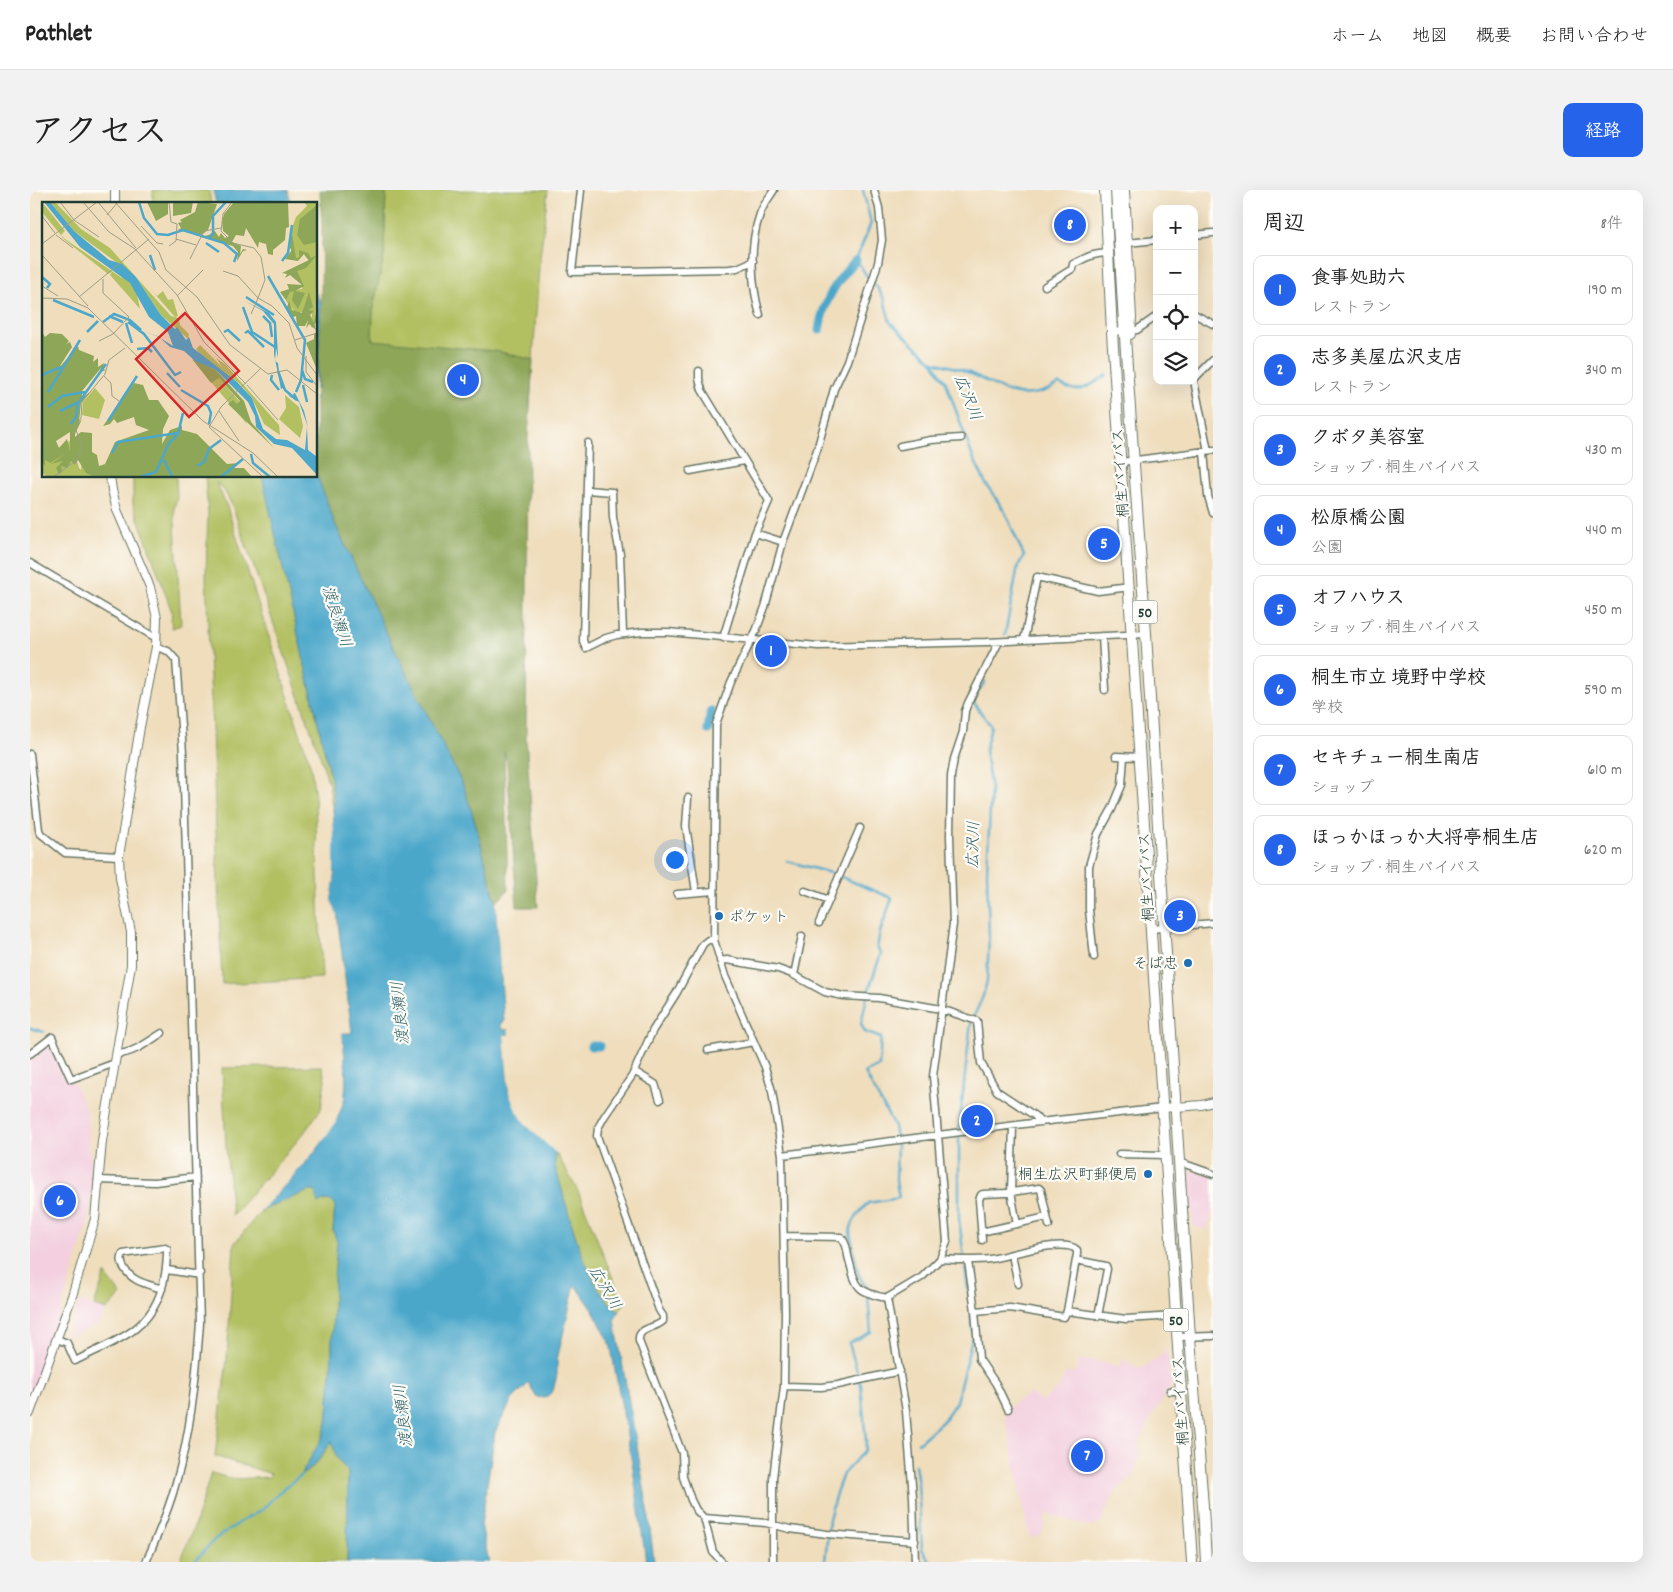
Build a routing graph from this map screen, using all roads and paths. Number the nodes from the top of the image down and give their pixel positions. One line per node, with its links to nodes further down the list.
1 (581, 190): 13 (street)
2 (774, 190): 13 (street)
3 (874, 190): 37 (street)
4 (1098, 190): 12 (highway, 50)
5 (1105, 190): 12 (highway, 桐生バイパス / 50)
6 (1116, 190): 20 (highway, 桐生バイパス / 50)
7 (1124, 190): 11 (highway, 50)
8 (1213, 233): 9 (street)
9 (1198, 235)
10 (1153, 240): 11 (street)
11 (1127, 243): 20 (highway, 50)
12 (1108, 253): 14 (street); 19 (highway, 桐生バイパス / 50)
13 (752, 261): 15 (street)
14 (1045, 286)
15 (760, 315)
16 (1198, 316): 18 (street)
17 (1153, 319): 20 (street)
18 (1213, 324)
19 (1112, 332): 20 (street); 30 (highway, 桐生バイパス / 50)
20 (1127, 332): 31 (highway, 桐生バイパス / 50)
21 (1213, 360): 23 (street)
22 (699, 371): 29 (street)
23 (1198, 376)
24 (1195, 385): 28 (street)
25 (961, 438): 27 (street)
26 (588, 443): 34 (street)
27 (900, 446)
28 (1208, 451): 31 (street); 35 (street)
29 (744, 461): 32 (street); 36 (street)
30 (1121, 462): 31 (street); 39 (highway, 桐生バイパス / 50)
31 (1135, 462): 42 (highway, 桐生バイパス / 50)
32 (690, 471)
33 (110, 478): 47 (street)
34 (587, 490): 40 (street); 40 (street)
35 (1213, 513)
36 (755, 533): 37 (street); 44 (street)
37 (784, 542): 46 (street)
38 (30, 563): 47 (street)
39 (1130, 587): 41 (highway, 桐生バイパス / 50); 45 (street)
40 (624, 633): 44 (street)
41 (1133, 634): 42 (street); 43 (street); 51 (highway, 桐生バイパス / 50)
42 (1146, 634): 62 (highway, 桐生バイパス / 50)
43 (1102, 636): 45 (street); 49 (street)
44 (723, 638): 46 (street)
45 (1024, 640): 48 (street)
46 (750, 641): 48 (street); 55 (street)
47 (156, 642): 54 (street); 89 (street)
48 (999, 642): 69 (street)
49 (1105, 690)
50 (30, 754): 54 (street)
51 (1140, 757): 63 (highway, 桐生バイパス / 50); 66 (street)
52 (688, 798): 56 (street)
53 (860, 828): 59 (street)
54 (120, 856): 74 (street)
55 (714, 891): 56 (street); 65 (street)
56 (696, 892): 58 (street)
57 (805, 892): 59 (street)
58 (677, 894)
59 (829, 900): 60 (street)
60 (819, 923)
61 (1213, 923): 62 (street)
62 (1164, 928): 63 (street); 79 (highway, 桐生バイパス / 50)
63 (1151, 930): 80 (highway, 桐生バイパス / 50)
64 (802, 936): 68 (street)
65 (714, 940): 67 (street); 76 (street)
66 (1094, 956)
67 (720, 961): 68 (street); 71 (street)
68 (794, 975): 69 (street)
69 (941, 1009): 81 (street); 83 (street)
70 (162, 1033): 74 (street)
71 (754, 1042): 72 (street); 85 (street)
72 (708, 1050)
73 (30, 1054): 75 (street)
74 (117, 1054): 75 (street)
75 (115, 1063): 90 (street)
76 (634, 1071): 77 (street); 119 (street)
77 (660, 1100)
78 (1213, 1102): 79 (street)
79 (1176, 1107): 80 (street); 87 (highway, 桐生バイパス / 50)
80 (1163, 1108): 81 (street); 86 (highway, 桐生バイパス / 50)
81 (1040, 1122): 82 (street)
82 (1013, 1126): 83 (street); 91 (street)
83 (937, 1135): 85 (street); 99 (street)
84 (1119, 1154): 86 (street)
85 (782, 1155): 96 (street)
86 (1166, 1155): 110 (highway, 桐生バイパス / 50)
87 (1179, 1162): 88 (street); 113 (highway, 桐生バイパス / 50)
88 (1213, 1174)
89 (196, 1177): 90 (street); 103 (street)
90 (98, 1180): 114 (street)
91 (1011, 1192): 92 (street); 93 (street); 95 (street)
92 (1046, 1217): 93 (street); 94 (street)
93 (1017, 1224): 95 (street)
94 (1048, 1225)
95 (981, 1232): 97 (street)
96 (784, 1236): 106 (street); 116 (street)
97 (982, 1240)
98 (1012, 1254): 100 (street); 101 (street); 104 (street)
99 (940, 1259): 101 (street); 106 (street)
100 (1076, 1260): 108 (street); 109 (street)
101 (968, 1261): 107 (street)
102 (167, 1270): 103 (street); 105 (street); 105 (street)
103 (200, 1273): 122 (street)
104 (1018, 1284)
105 (162, 1289): 114 (street)
106 (887, 1298): 115 (street)
107 (976, 1311): 108 (street); 117 (street)
108 (1067, 1311): 109 (street)
109 (1098, 1316): 110 (street)
110 (1176, 1316): 112 (highway, 桐生バイパス / 50)
111 (1213, 1336): 113 (street)
112 (1177, 1337): 113 (street); 126 (highway, 桐生バイパス / 50)
113 (1190, 1337): 127 (highway, 桐生バイパス / 50)
114 (57, 1338): 118 (street)
115 (900, 1371): 116 (street); 121 (street)
116 (784, 1386): 120 (street)
117 (1008, 1409)
118 (30, 1413)
119 (704, 1518): 120 (street); 123 (street)
120 (773, 1526): 121 (street); 124 (street)
121 (915, 1541): 125 (street)
122 (146, 1562)
123 (722, 1562)
124 (773, 1562)
125 (915, 1562)
126 (1192, 1562)
127 (1206, 1562)

